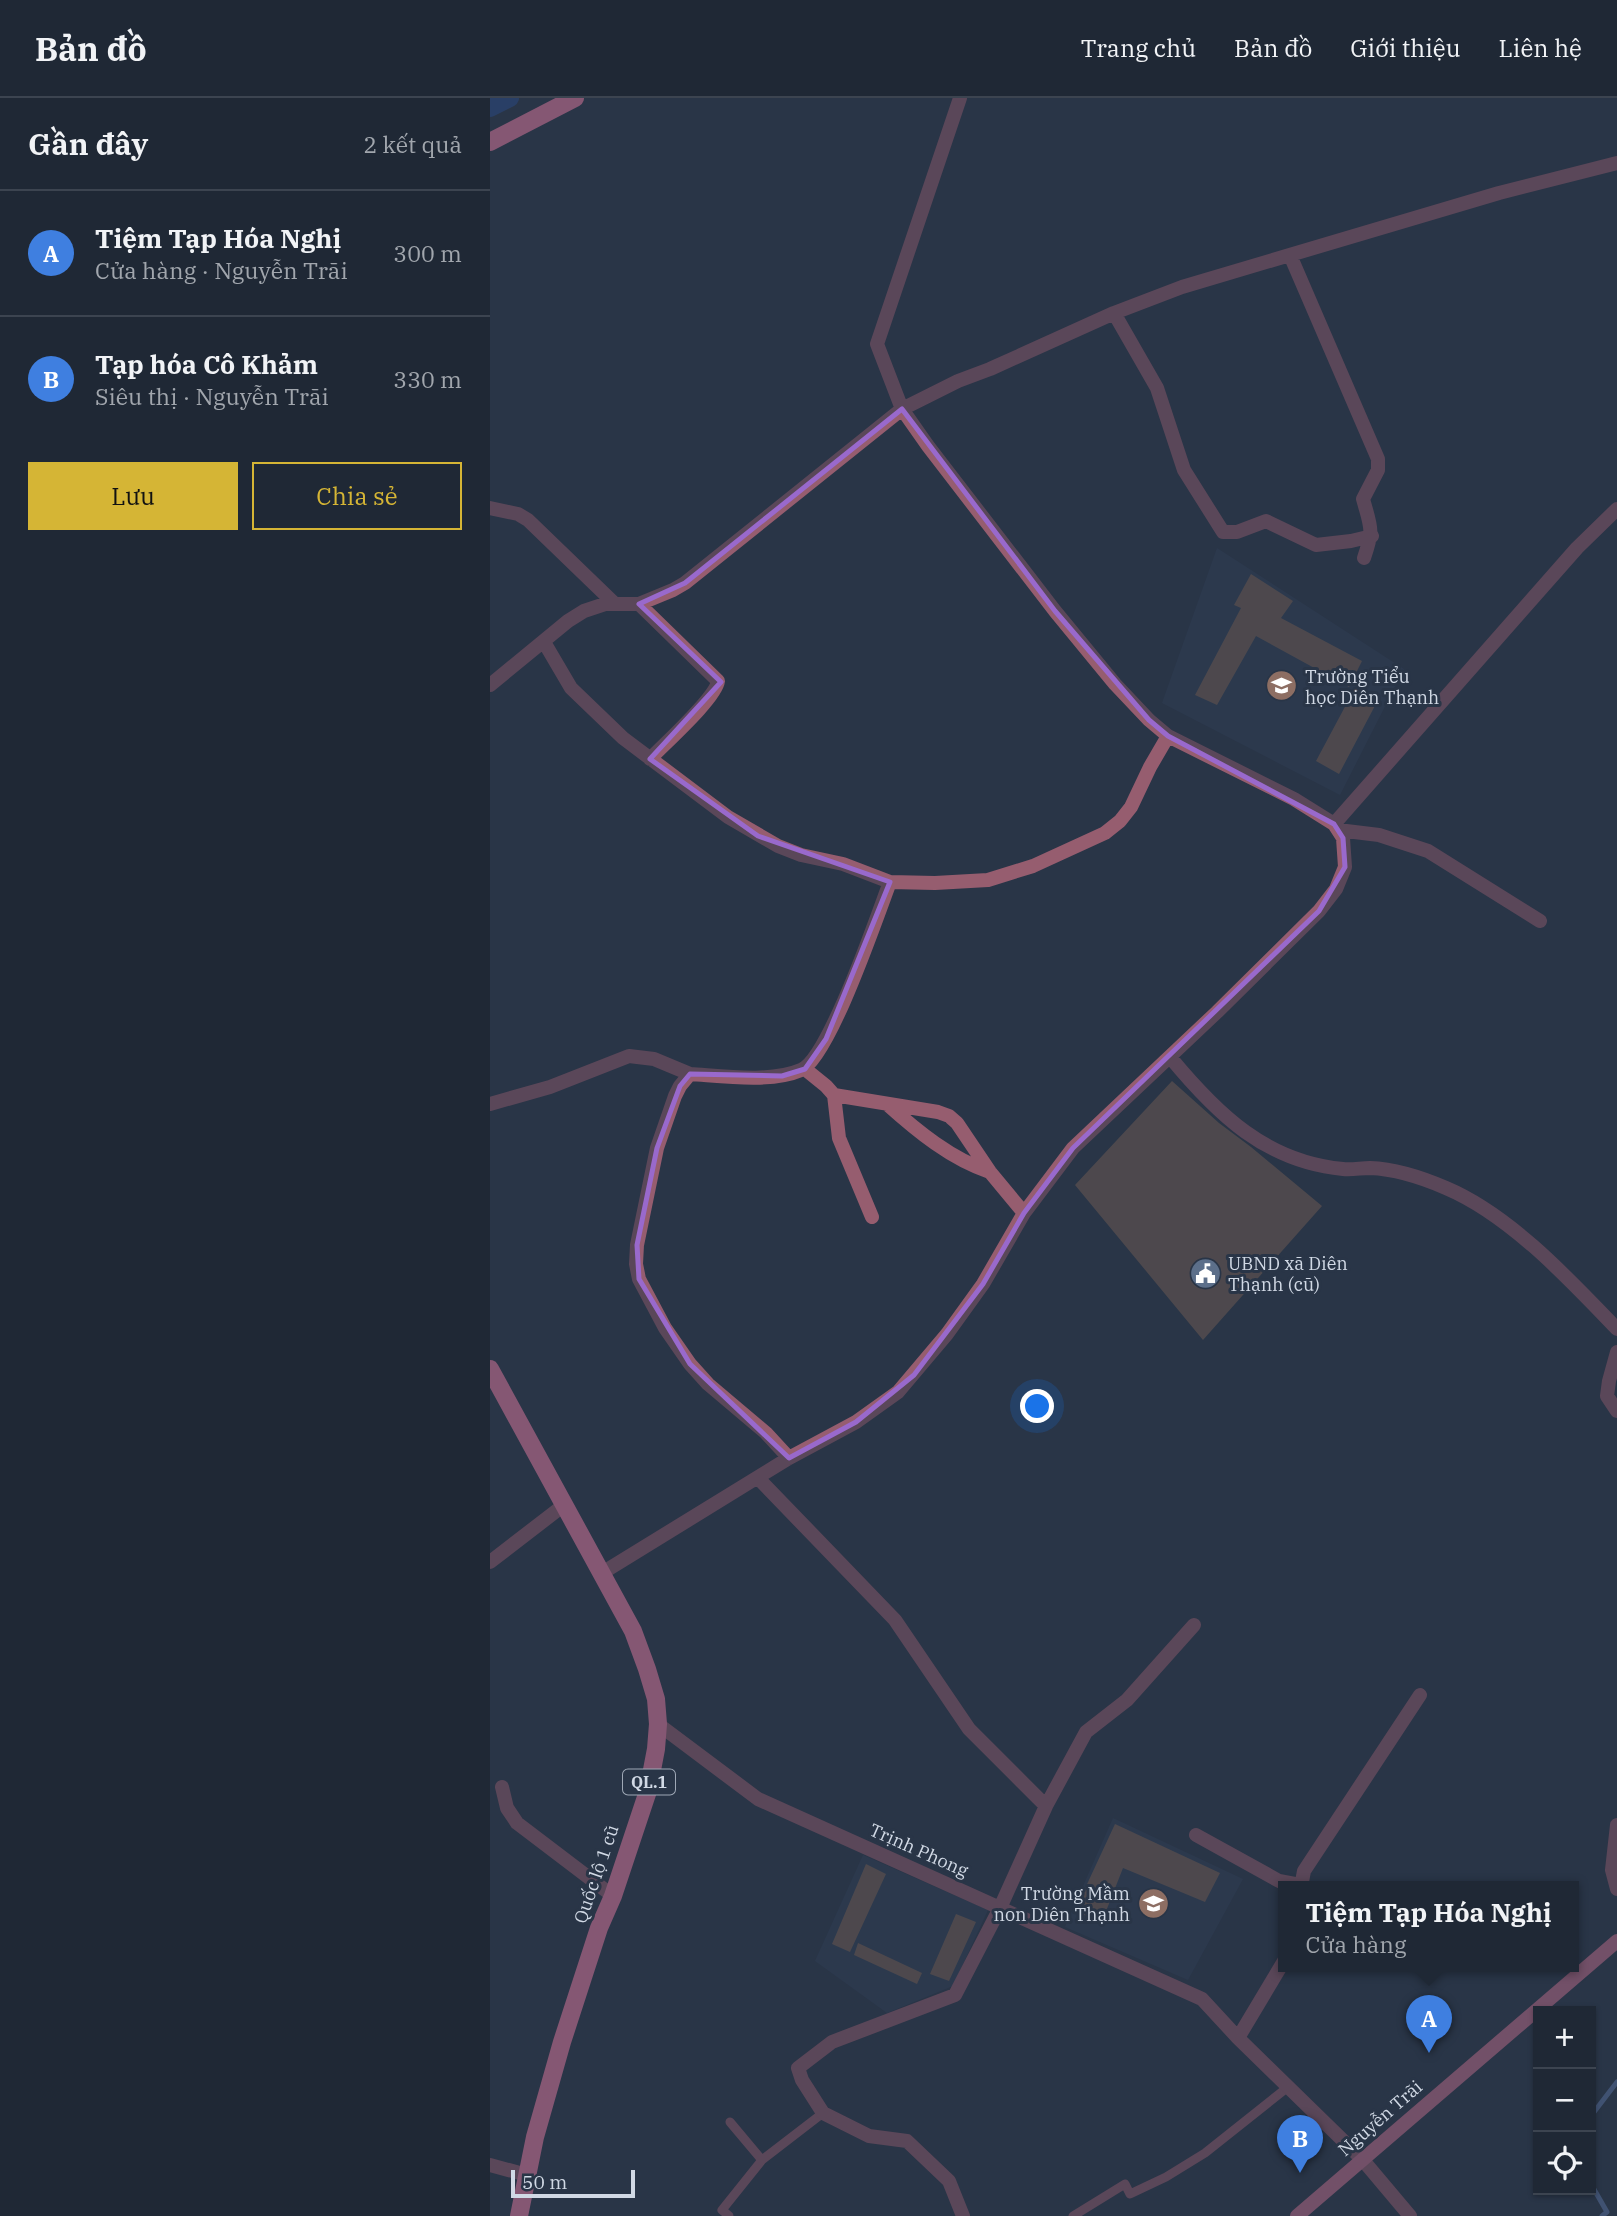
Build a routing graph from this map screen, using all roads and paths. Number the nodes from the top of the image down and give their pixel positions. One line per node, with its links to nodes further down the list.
1 (575, 98): 3 (main road)
2 (960, 98): 7 (street)
3 (490, 142)
4 (1617, 163): 5 (street)
5 (1290, 255): 6 (street); 10 (street)
6 (1114, 313): 7 (street); 10 (street)
7 (902, 409): 13 (street); 16 (street)
8 (490, 508): 12 (street)
9 (1617, 509): 18 (street)
10 (1372, 536): 11 (street)
11 (1364, 558)
12 (615, 604): 13 (street); 14 (street)
13 (639, 604): 17 (street)
14 (544, 642): 15 (street); 17 (street)
15 (490, 685)
16 (1168, 736): 18 (street); 19 (street)
17 (650, 759): 19 (street)
18 (1336, 827): 20 (street); 21 (street)
19 (890, 882): 22 (street)
20 (1540, 921)
21 (1170, 1057): 28 (street); 30 (street)
22 (804, 1069): 23 (street); 24 (street)
23 (690, 1074): 25 (street); 34 (street)
24 (834, 1095): 26 (street); 29 (street)
25 (490, 1104)
26 (887, 1104): 27 (street); 27 (street)
27 (990, 1172): 28 (street)
28 (1024, 1213): 34 (street)
29 (872, 1217)
30 (1617, 1329)
31 (1617, 1352): 33 (street)
32 (490, 1369): 36 (main road, Quốc lộ 1 cũ / QL.1)
33 (1617, 1411)
34 (789, 1458): 35 (street)
35 (758, 1478): 38 (street); 43 (street)
36 (564, 1505): 37 (street); 38 (main road, Quốc lộ 1 cũ / QL.1)
37 (490, 1562)
38 (603, 1573): 41 (main road, Quốc lộ 1 cũ / QL.1)
39 (1194, 1625): 43 (street)
40 (1420, 1695): 47 (street)
41 (658, 1724): 49 (main road, Quốc lộ 1 cũ / QL.1); 50 (street, Trịnh Phong)
42 (502, 1787): 49 (street)
43 (1046, 1806): 50 (street)
44 (1617, 1825): 48 (street)
45 (1196, 1835): 46 (street)
46 (1279, 1881)
47 (1301, 1881)
48 (1617, 1889)
49 (613, 1896): 60 (main road, Quốc lộ 1 cũ / QL.1)
50 (1000, 1908): 53 (street, Trịnh Phong); 55 (street)
51 (1617, 1941): 57 (main road, Nguyễn Trãi)
52 (1278, 1971): 53 (street)
53 (1238, 2038): 54 (street, Trịnh Phong)
54 (1288, 2087): 57 (street, Trịnh Phong); 64 (lane)
55 (824, 2113): 58 (lane); 63 (street)
56 (730, 2122): 58 (lane)
57 (1362, 2159): 65 (main road, Nguyễn Trãi); 66 (street, Trịnh Phong)
58 (762, 2160): 62 (lane)
59 (490, 2165): 60 (street)
60 (527, 2175): 61 (main road, Quốc lộ 1 cũ / QL.1)
61 (519, 2216)
62 (729, 2216)
63 (963, 2216)
64 (1073, 2216)
65 (1297, 2216)
66 (1410, 2216)

